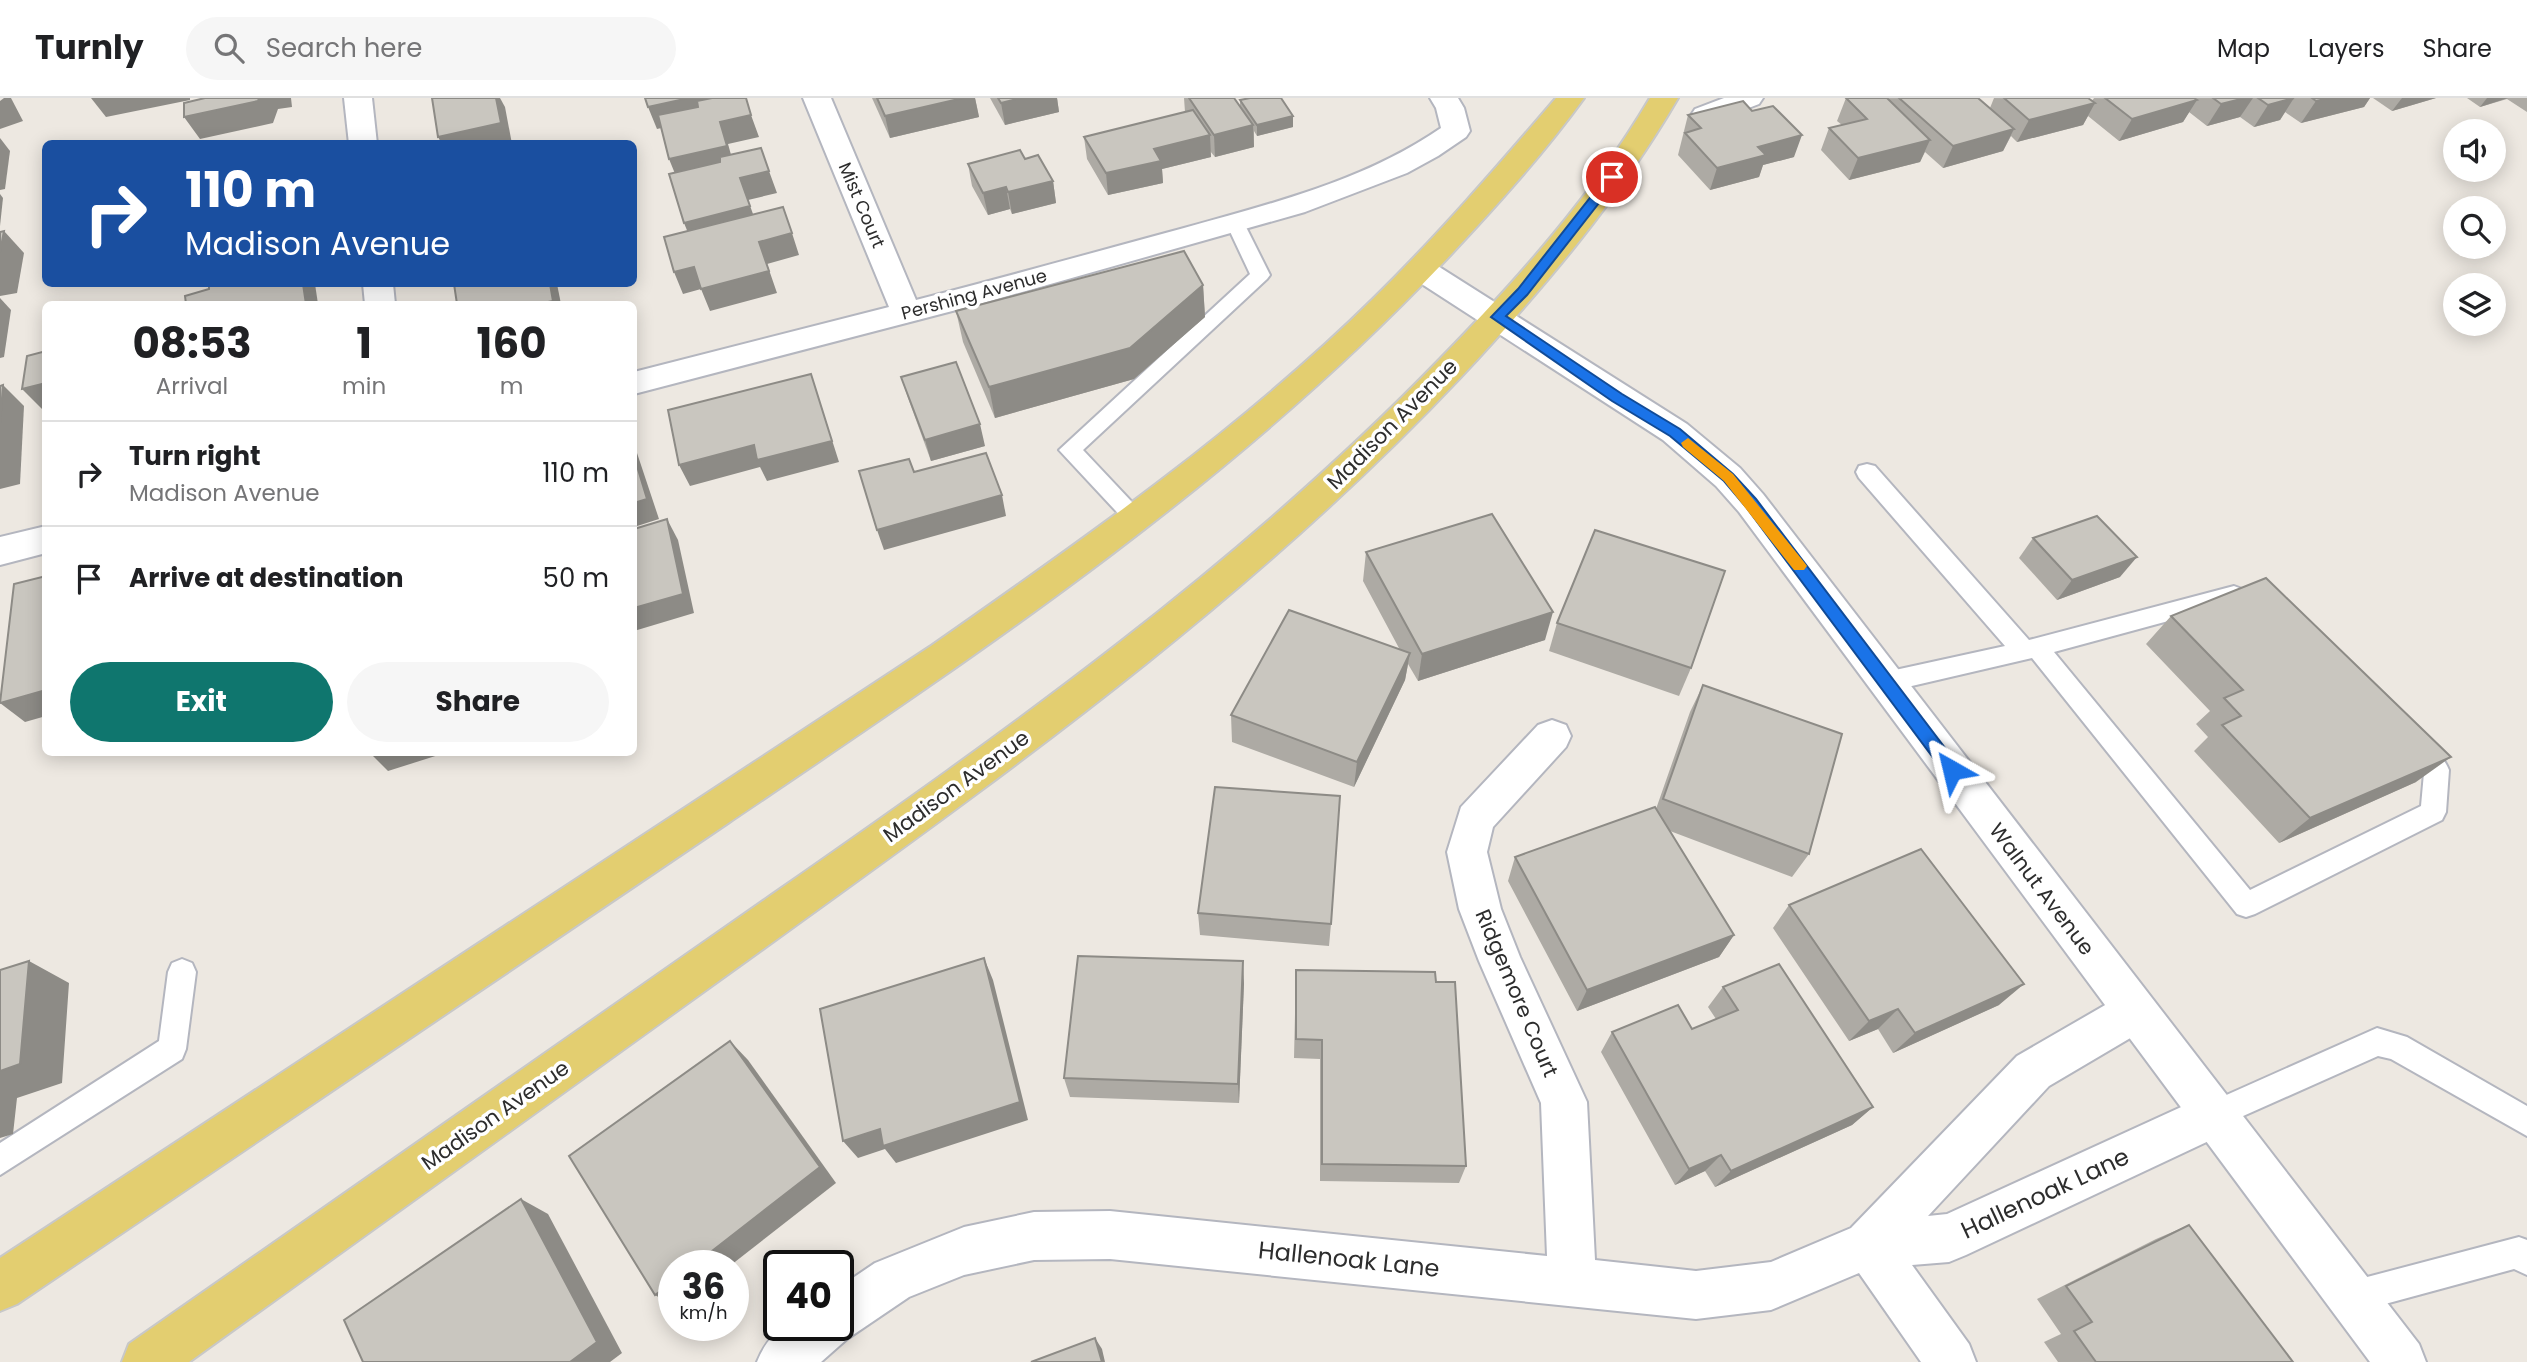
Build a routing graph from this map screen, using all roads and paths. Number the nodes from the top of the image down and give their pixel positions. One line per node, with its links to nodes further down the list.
1 (358, 98): 8 (street)
2 (817, 98): 11 (street, Mist Court)
3 (1444, 98): 9 (street, Pershing Avenue)
4 (1570, 98): 10 (main road)
5 (1664, 98): 12 (main road, Madison Avenue)
6 (1749, 98): 7 (street)
7 (1705, 116)
8 (363, 140)
9 (1235, 223): 11 (street, Pershing Avenue); 15 (lane)
10 (1422, 270): 12 (street, Walnut Avenue); 15 (main road)
11 (906, 312): 13 (street, Pershing Avenue)
12 (1497, 317): 20 (street, Walnut Avenue); 35 (main road, Madison Avenue)
13 (637, 382)
14 (1867, 472): 19 (lane)
15 (1136, 518): 31 (main road)
16 (42, 540): 17 (street)
17 (0, 551)
18 (2261, 605): 19 (lane)
19 (2030, 649): 20 (lane); 21 (lane)
20 (1886, 682): 24 (street, Walnut Avenue)
21 (2402, 732)
22 (1552, 736): 30 (street, Ridgemore Court)
23 (182, 972): 27 (lane)
24 (2134, 1012): 25 (street, Walnut Avenue); 28 (street, Hallenoak Lane)
25 (2214, 1115): 26 (lane); 28 (street, Hallenoak Lane); 32 (street, Walnut Avenue)
26 (2527, 1122)
27 (0, 1160)
28 (1868, 1245): 30 (street, Hallenoak Lane); 37 (street)
29 (2527, 1260): 32 (lane)
30 (1572, 1280): 33 (street, Hallenoak Lane)
31 (0, 1287)
32 (2351, 1297): 38 (street, Walnut Avenue)
33 (854, 1307)
34 (808, 1341): 36 (street)
35 (148, 1362)
36 (782, 1362)
37 (1951, 1362)
38 (2401, 1362)

